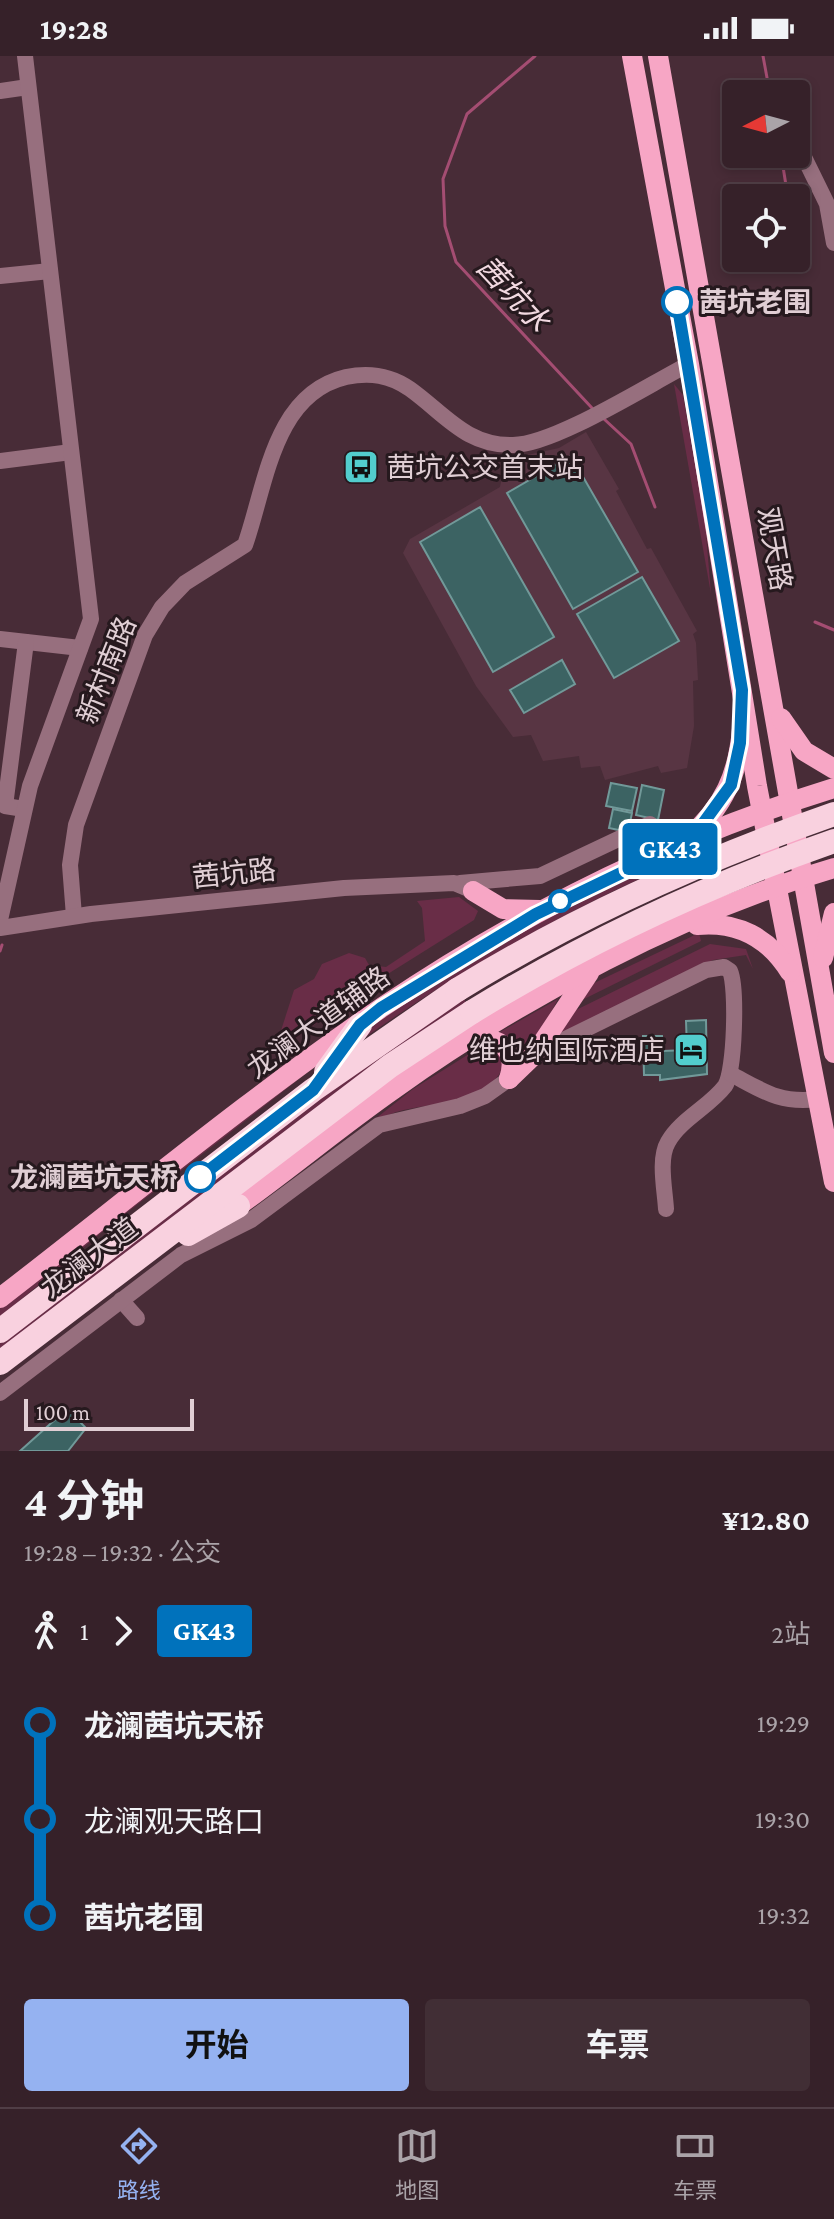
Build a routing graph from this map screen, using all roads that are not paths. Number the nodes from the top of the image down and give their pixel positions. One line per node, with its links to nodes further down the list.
1 (25, 56): 4 (street)
2 (632, 56): 10 (main road, 观天路)
3 (658, 56): 17 (main road, 观天路)
4 (28, 87): 5 (street); 8 (street)
5 (0, 91)
6 (809, 168): 7 (street)
7 (834, 243)
8 (50, 271): 9 (street); 11 (street)
9 (0, 276)
10 (689, 364): 16 (main road, 观天路); 35 (street, 新村南路)
11 (71, 452): 12 (street); 15 (street)
12 (0, 461)
13 (0, 639): 14 (street)
14 (26, 642): 15 (street); 19 (street)
15 (80, 648): 22 (street)
16 (742, 690): 23 (main road, 观天路); 27 (main road)
17 (772, 693): 18 (main road); 21 (main road, 观天路)
18 (834, 769)
19 (4, 783): 22 (street)
20 (834, 788): 21 (main road, 龙澜大道辅路)
21 (790, 802): 23 (main road, 龙澜大道辅路); 30 (main road, 观天路)
22 (24, 809): 36 (street)
23 (762, 813): 27 (main road, 龙澜大道辅路); 31 (main road, 观天路)
24 (834, 814): 49 (highway, 龙澜大道, bridge)
25 (650, 824): 32 (street, 茜坑路)
26 (834, 841): 54 (highway, 龙澜大道, bridge)
27 (673, 848): 28 (main road, 龙澜大道辅路)
28 (649, 858): 33 (main road, 龙澜大道辅路); 37 (main road)
29 (834, 868): 30 (main road)
30 (804, 877): 31 (main road); 42 (main road, 观天路)
31 (777, 886): 37 (main road); 41 (main road, 观天路)
32 (464, 887): 33 (main road); 35 (street, 茜坑路); 39 (main road)
33 (550, 907): 39 (main road, 龙澜大道辅路)
34 (834, 913): 42 (main road)
35 (74, 916): 38 (street, 茜坑路)
36 (0, 920)
37 (683, 926): 40 (main road); 41 (main road)
38 (0, 928)
39 (478, 947): 43 (main road, 龙澜大道辅路)
40 (594, 967): 44 (main road); 46 (main road)
41 (793, 978): 50 (main road)
42 (822, 982): 45 (main road, 观天路)
43 (360, 1025): 49 (highway); 55 (main road, 龙澜大道辅路)
44 (471, 1039): 48 (main road); 52 (main road)
45 (834, 1053)
46 (535, 1054): 47 (street); 48 (main road)
47 (731, 1074): 50 (street); 53 (street)
48 (509, 1079): 56 (street)
49 (313, 1090): 58 (highway, 龙澜大道)
50 (818, 1099): 51 (main road)
51 (834, 1182)
52 (238, 1206): 54 (highway)
53 (666, 1209)
54 (129, 1264): 59 (highway, 龙澜大道)
55 (0, 1298)
56 (121, 1300): 57 (street); 60 (street)
57 (137, 1318)
58 (0, 1331)
59 (0, 1363)
60 (0, 1393)

